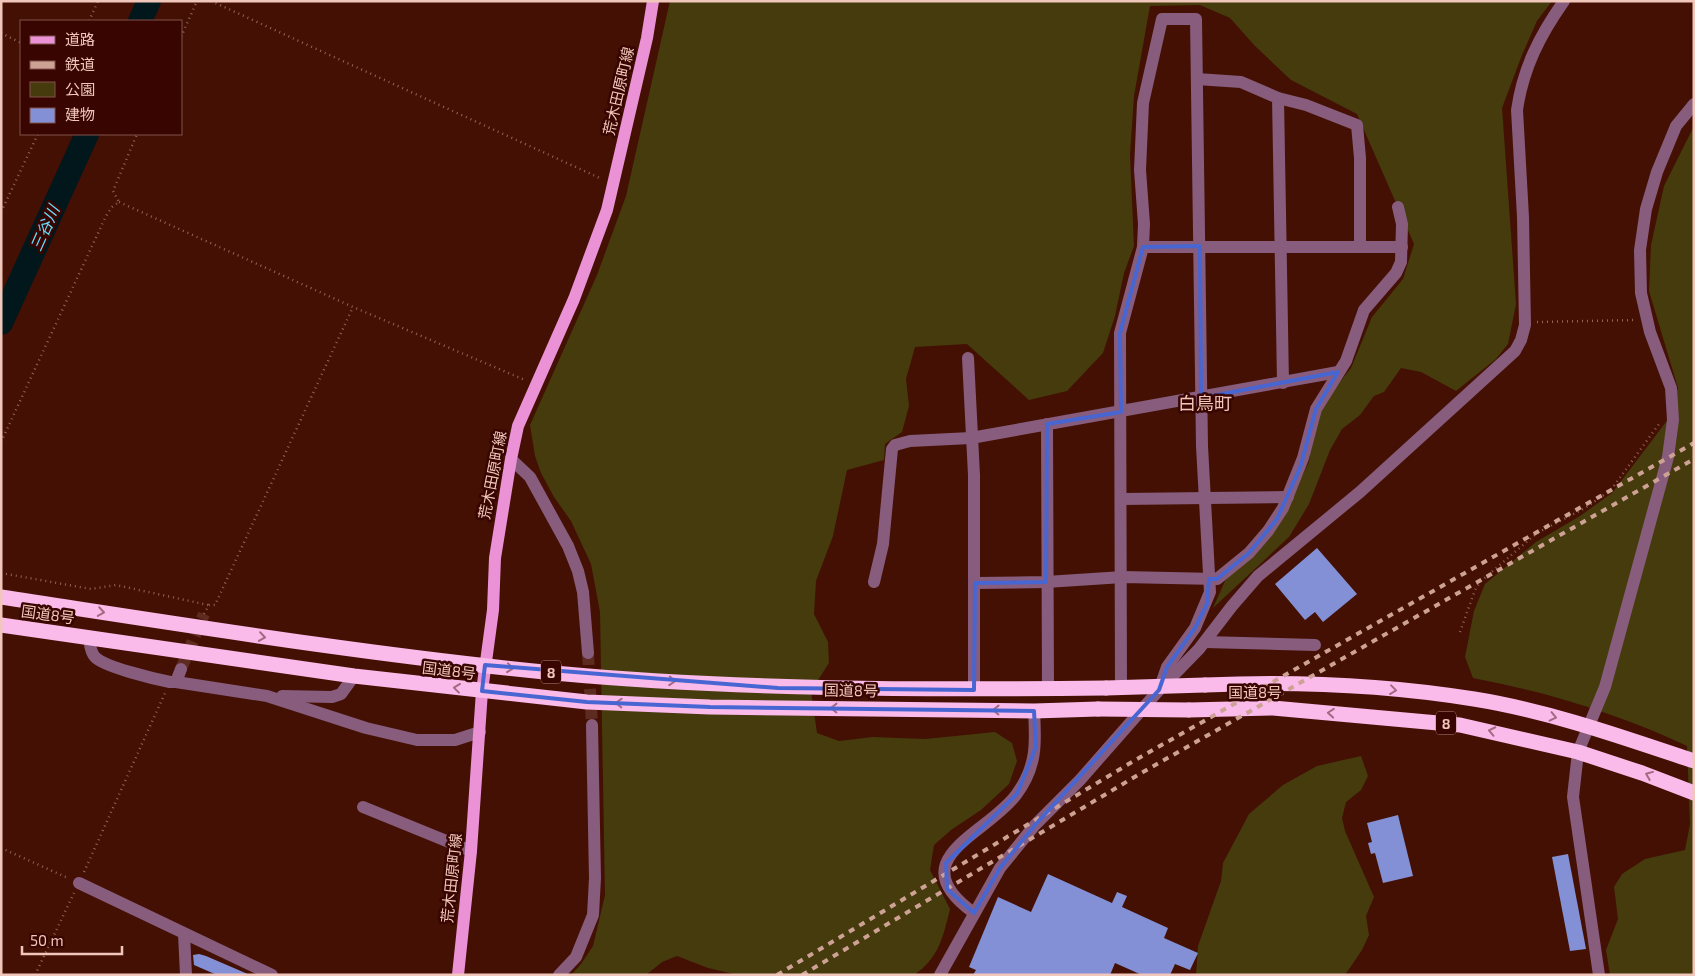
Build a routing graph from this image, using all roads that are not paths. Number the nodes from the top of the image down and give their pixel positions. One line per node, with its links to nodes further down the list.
1 (653, 1): 19 (main road, 荒木田原町線)
2 (1564, 1): 31 (street)
3 (1197, 79): 4 (street); 7 (street); 10 (street)
4 (1278, 98): 8 (street); 9 (street)
5 (1694, 104): 46 (street)
6 (1398, 208): 11 (street)
7 (1200, 246): 8 (street); 10 (street); 15 (street)
8 (1281, 246): 9 (street); 14 (street)
9 (1360, 246): 11 (street)
10 (1142, 247): 16 (street)
11 (1402, 247): 13 (street)
12 (968, 358): 18 (street)
13 (1338, 372): 14 (street); 21 (street)
14 (1283, 383): 15 (street)
15 (1201, 398): 16 (street); 20 (street)
16 (1121, 412): 17 (street); 22 (street)
17 (1047, 424): 18 (street); 27 (street)
18 (971, 438): 25 (street); 26 (street)
19 (510, 460): 33 (street); 34 (main road, 荒木田原町線)
20 (1205, 497): 21 (street); 22 (street); 24 (street)
21 (1288, 497): 24 (street)
22 (1122, 499): 23 (street)
23 (1123, 577): 24 (street); 27 (street); 38 (street)
24 (1209, 579): 41 (street)
25 (874, 582)
26 (974, 582): 27 (street); 40 (street)
27 (1046, 582): 39 (street)
28 (1, 597): 34 (highway, 国道8号 / 8, one-way to 34)
29 (1, 625): 30 (highway, 国道8号 / 8)
30 (89, 638): 36 (highway, 国道8号 / 8); 37 (street)
31 (1205, 642): 32 (street); 41 (street)
32 (1315, 646)
33 (588, 653)
34 (485, 665): 40 (highway, 国道8号 / 8, one-way to 40); 42 (main road, 荒木田原町線)
35 (181, 669): 37 (street)
36 (354, 676): 42 (highway, 国道8号 / 8, one-way to 36); 43 (street)
37 (173, 682): 43 (street)
38 (1114, 688): 39 (highway, 国道8号 / 8); 46 (highway, 国道8号 / 8, one-way to 46, bridge)
39 (1048, 689): 40 (highway, 国道8号 / 8)
40 (974, 690)
41 (1159, 690): 54 (street)
42 (482, 691): 44 (highway, 国道8号 / 8, one-way to 42); 47 (main road, 荒木田原町線)
43 (267, 696): 47 (street)
44 (1034, 711): 48 (highway, 国道8号 / 8, one-way to 44, bridge); 54 (street)
45 (592, 725): 59 (street)
46 (1587, 725): 48 (street); 49 (highway, 国道8号 / 8)
47 (480, 732): 52 (main road, 荒木田原町線)
48 (1578, 752): 50 (highway, 国道8号 / 8, one-way to 48); 61 (street)
49 (1694, 762)
50 (1694, 794)
51 (363, 806): 52 (street)
52 (471, 851): 58 (main road, 荒木田原町線)
53 (79, 883): 55 (street)
54 (974, 913): 60 (street)
55 (184, 934): 56 (street); 57 (street)
56 (186, 975)
57 (272, 975)
58 (458, 975)
59 (559, 975)
60 (940, 975)
61 (1599, 975)

